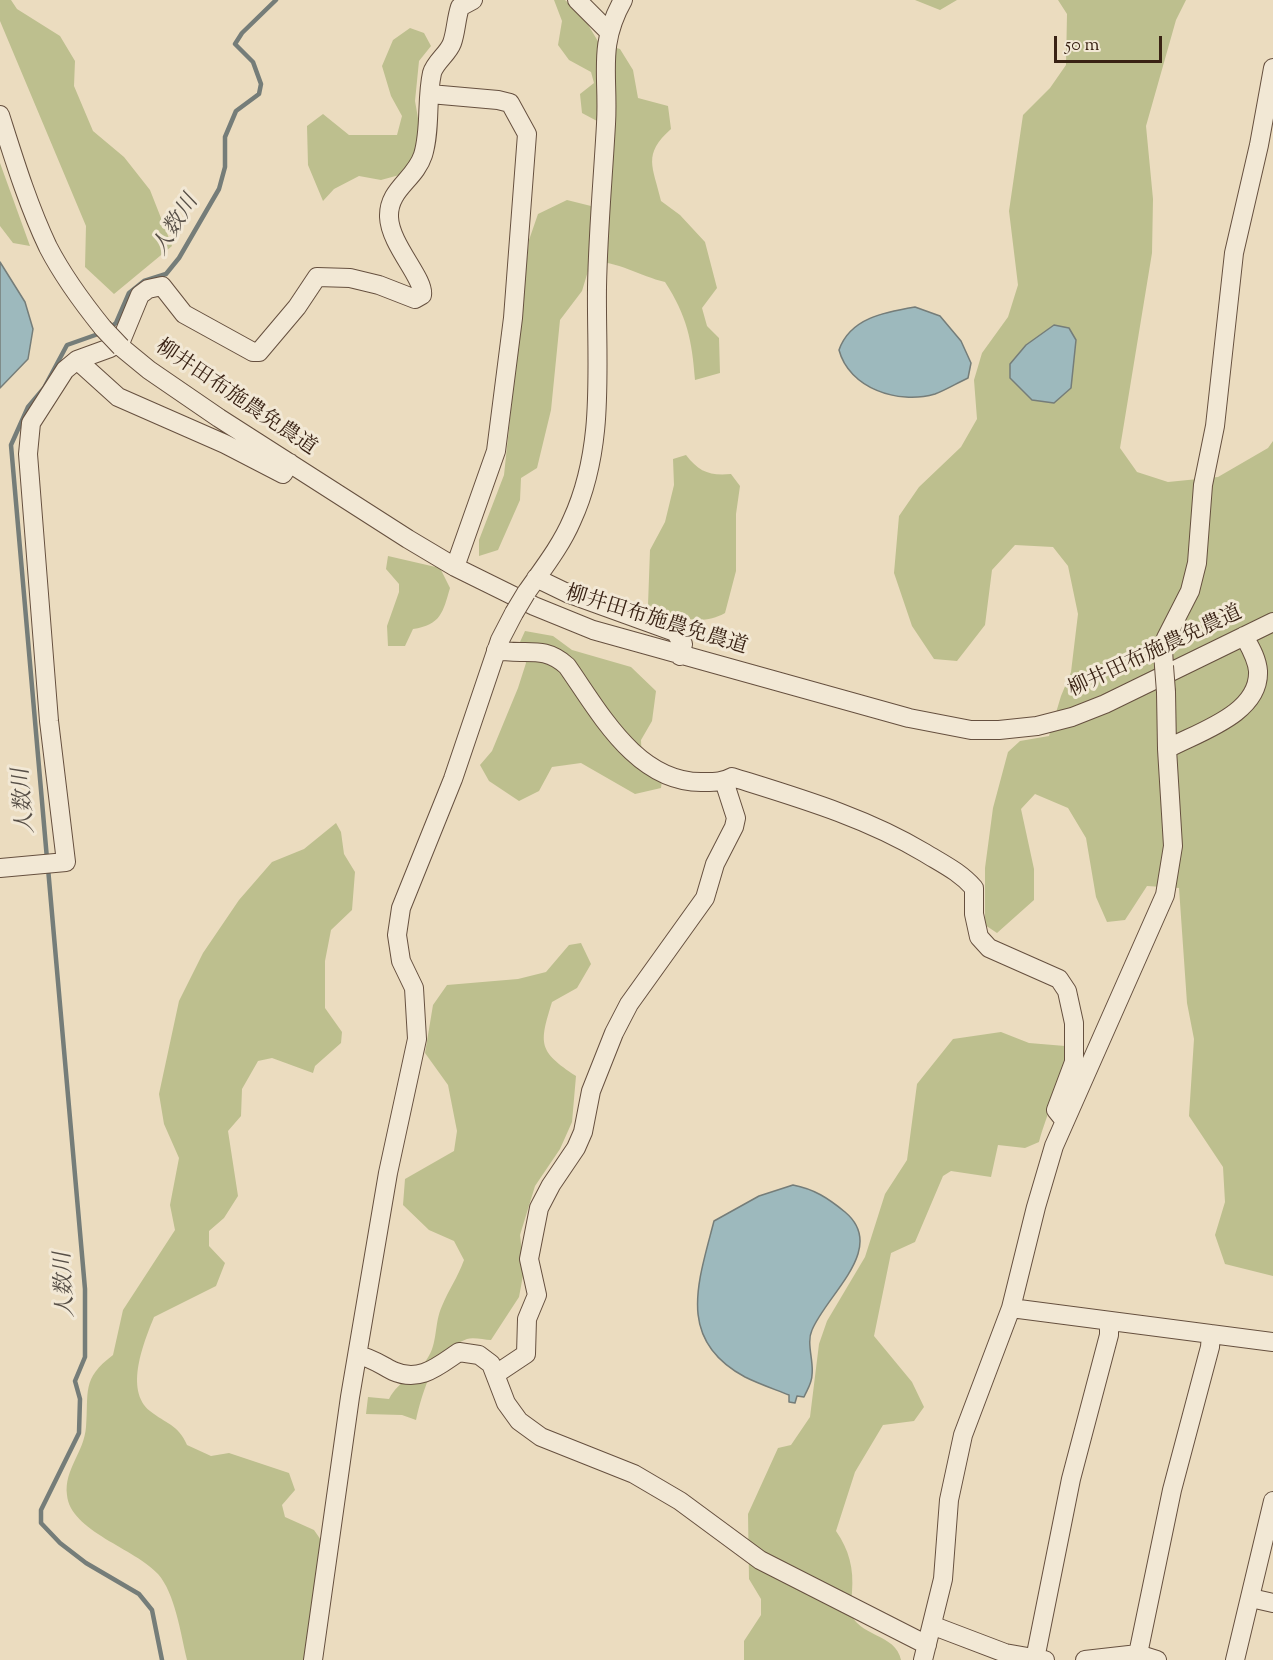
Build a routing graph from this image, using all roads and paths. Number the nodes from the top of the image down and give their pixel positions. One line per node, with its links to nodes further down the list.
1 (473, 0): 6 (street)
2 (577, 0): 4 (street)
3 (623, 0): 4 (street)
4 (608, 31): 11 (street)
5 (1273, 68): 16 (street, bridge)
6 (429, 94): 8 (street); 10 (street)
7 (0, 115): 9 (street, 柳井田布施農免農道, bridge)
8 (77, 360): 9 (street); 18 (street)
9 (290, 463): 10 (street, 柳井田布施農免農道)
10 (455, 567): 15 (street, 柳井田布施農免農道)
11 (531, 586): 14 (street, bridge); 15 (street)
12 (1273, 622): 13 (street, 柳井田布施農免農道)
13 (1244, 636): 15 (street, 柳井田布施農免農道); 16 (street)
14 (496, 650): 17 (street); 24 (street)
15 (680, 656)
16 (1167, 749): 19 (street)
17 (724, 781): 19 (street); 25 (street)
18 (0, 868)
19 (1064, 1120): 20 (street)
20 (1011, 1308): 21 (street); 29 (street)
21 (1109, 1322): 22 (street); 32 (street)
22 (1210, 1334): 23 (street); 31 (street)
23 (1273, 1342)
24 (358, 1355): 25 (street); 33 (street)
25 (496, 1374): 30 (street)
26 (1273, 1501): 27 (street)
27 (1251, 1598): 28 (street); 37 (street)
28 (1273, 1603)
29 (933, 1626): 30 (street); 32 (street)
30 (925, 1653)
31 (1138, 1654): 35 (street); 36 (street)
32 (1035, 1659): 34 (street)
33 (313, 1660)
34 (1045, 1660)
35 (1084, 1660)
36 (1157, 1660)
37 (1235, 1660)

